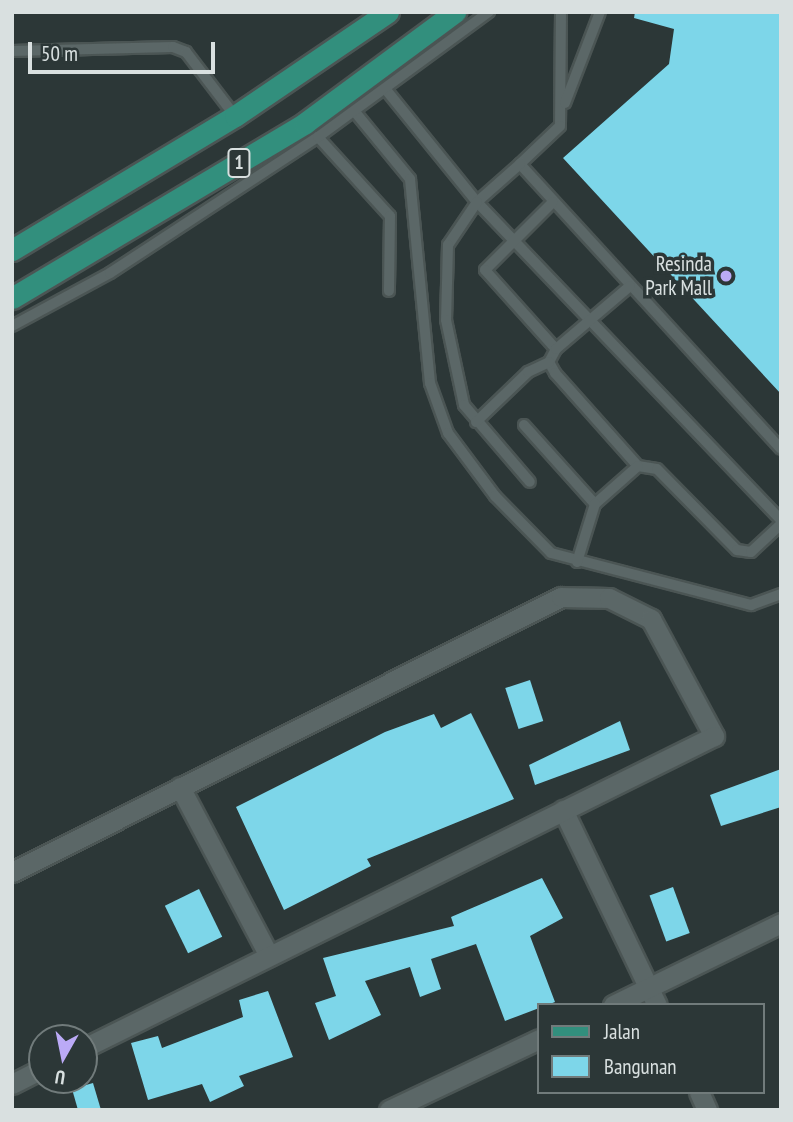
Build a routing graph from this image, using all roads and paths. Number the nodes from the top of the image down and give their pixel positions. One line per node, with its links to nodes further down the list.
1 (388, 12): 10 (main road, 1)
2 (455, 12): 19 (main road, 1)
3 (489, 12): 7 (lane)
4 (562, 12): 8 (lane)
5 (600, 12): 8 (lane)
6 (12, 51): 10 (lane)
7 (387, 91): 9 (lane); 13 (lane)
8 (563, 110): 12 (lane)
9 (355, 111): 11 (lane); 31 (lane)
10 (235, 116): 16 (main road, 1)
11 (318, 137): 18 (lane); 21 (lane)
12 (520, 164): 13 (lane); 14 (lane)
13 (477, 202): 15 (lane); 24 (lane)
14 (553, 202): 15 (lane); 17 (lane)
15 (513, 240): 20 (lane); 22 (lane)
16 (12, 250)
17 (630, 286): 20 (lane); 26 (lane)
18 (389, 291)
19 (12, 298)
20 (588, 321): 22 (lane); 30 (lane)
21 (12, 326)
22 (556, 349): 23 (lane)
23 (550, 362): 24 (lane); 27 (lane)
24 (476, 422): 28 (lane)
25 (524, 425): 29 (lane)
26 (781, 449)
27 (638, 466): 29 (lane); 30 (lane)
28 (530, 482)
29 (595, 504): 31 (lane)
30 (781, 522)
31 (578, 562): 32 (lane)
32 (781, 594)
33 (180, 787): 34 (street); 35 (street); 37 (street)
34 (563, 810): 37 (street); 38 (street)
35 (12, 872)
36 (781, 923): 38 (street)
37 (269, 956): 41 (street)
38 (653, 996): 39 (street)
39 (622, 1003)
40 (538, 1039): 45 (street)
41 (98, 1041)
42 (28, 1076): 43 (street)
43 (12, 1084)
44 (700, 1094): 46 (street)
45 (390, 1110)
46 (707, 1110)

